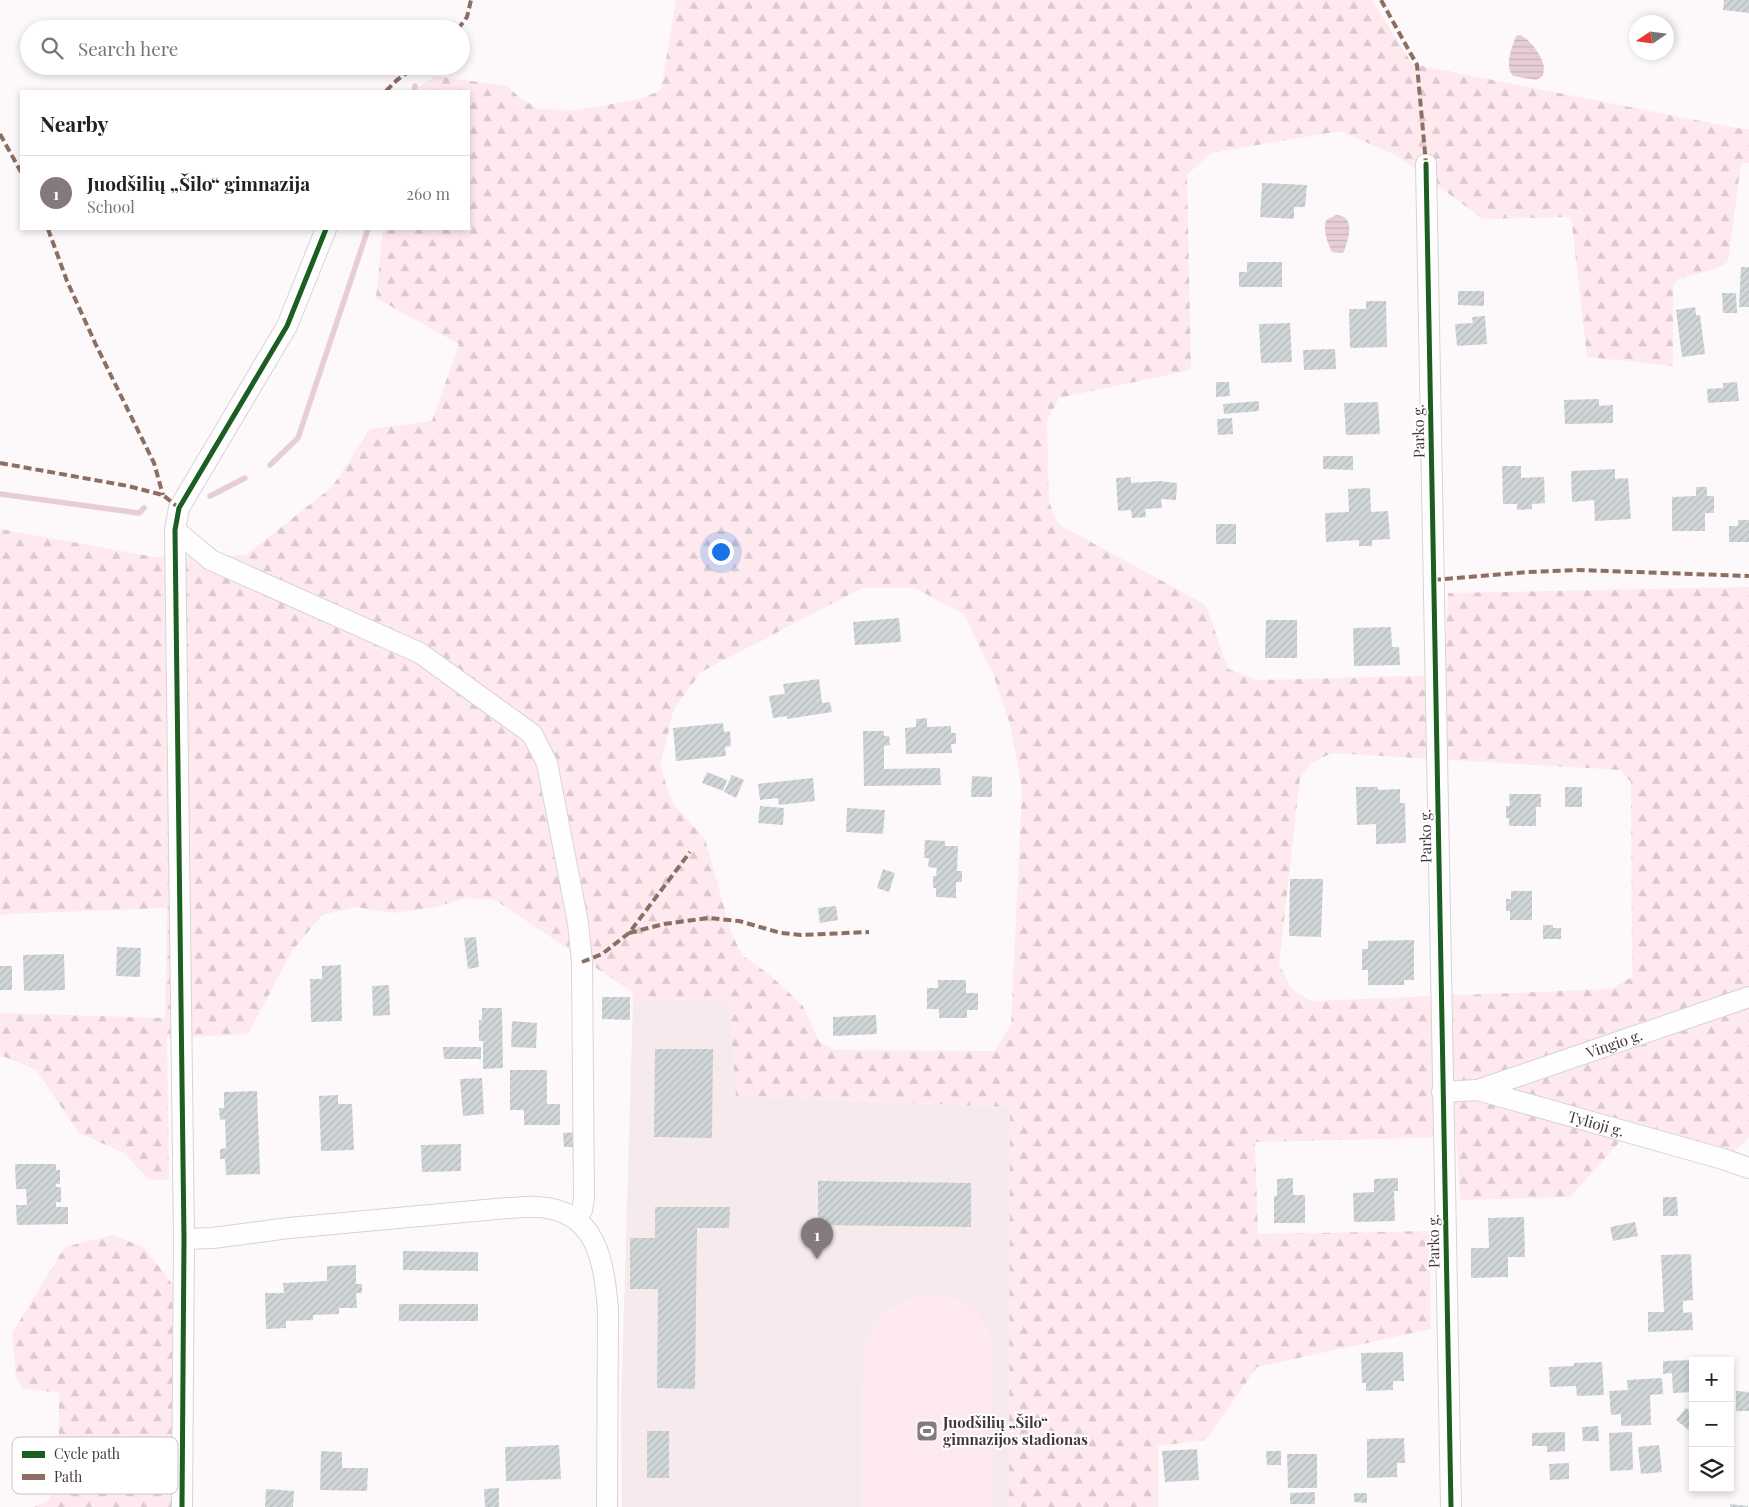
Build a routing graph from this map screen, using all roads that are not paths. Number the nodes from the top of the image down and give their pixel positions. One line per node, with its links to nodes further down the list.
1 (1426, 164): 6 (street, Parko g.)
2 (326, 230): 3 (street)
3 (175, 530): 8 (street); 9 (street)
4 (1749, 997): 5 (street, Vingio g.)
5 (1478, 1090): 6 (street, Tylioji g.); 7 (street, Tylioji g.)
6 (1442, 1092): 12 (street, Parko g.)
7 (1749, 1168)
8 (576, 1219): 9 (street); 11 (street)
9 (184, 1239): 10 (street)
10 (182, 1507)
11 (607, 1507)
12 (1452, 1507)

